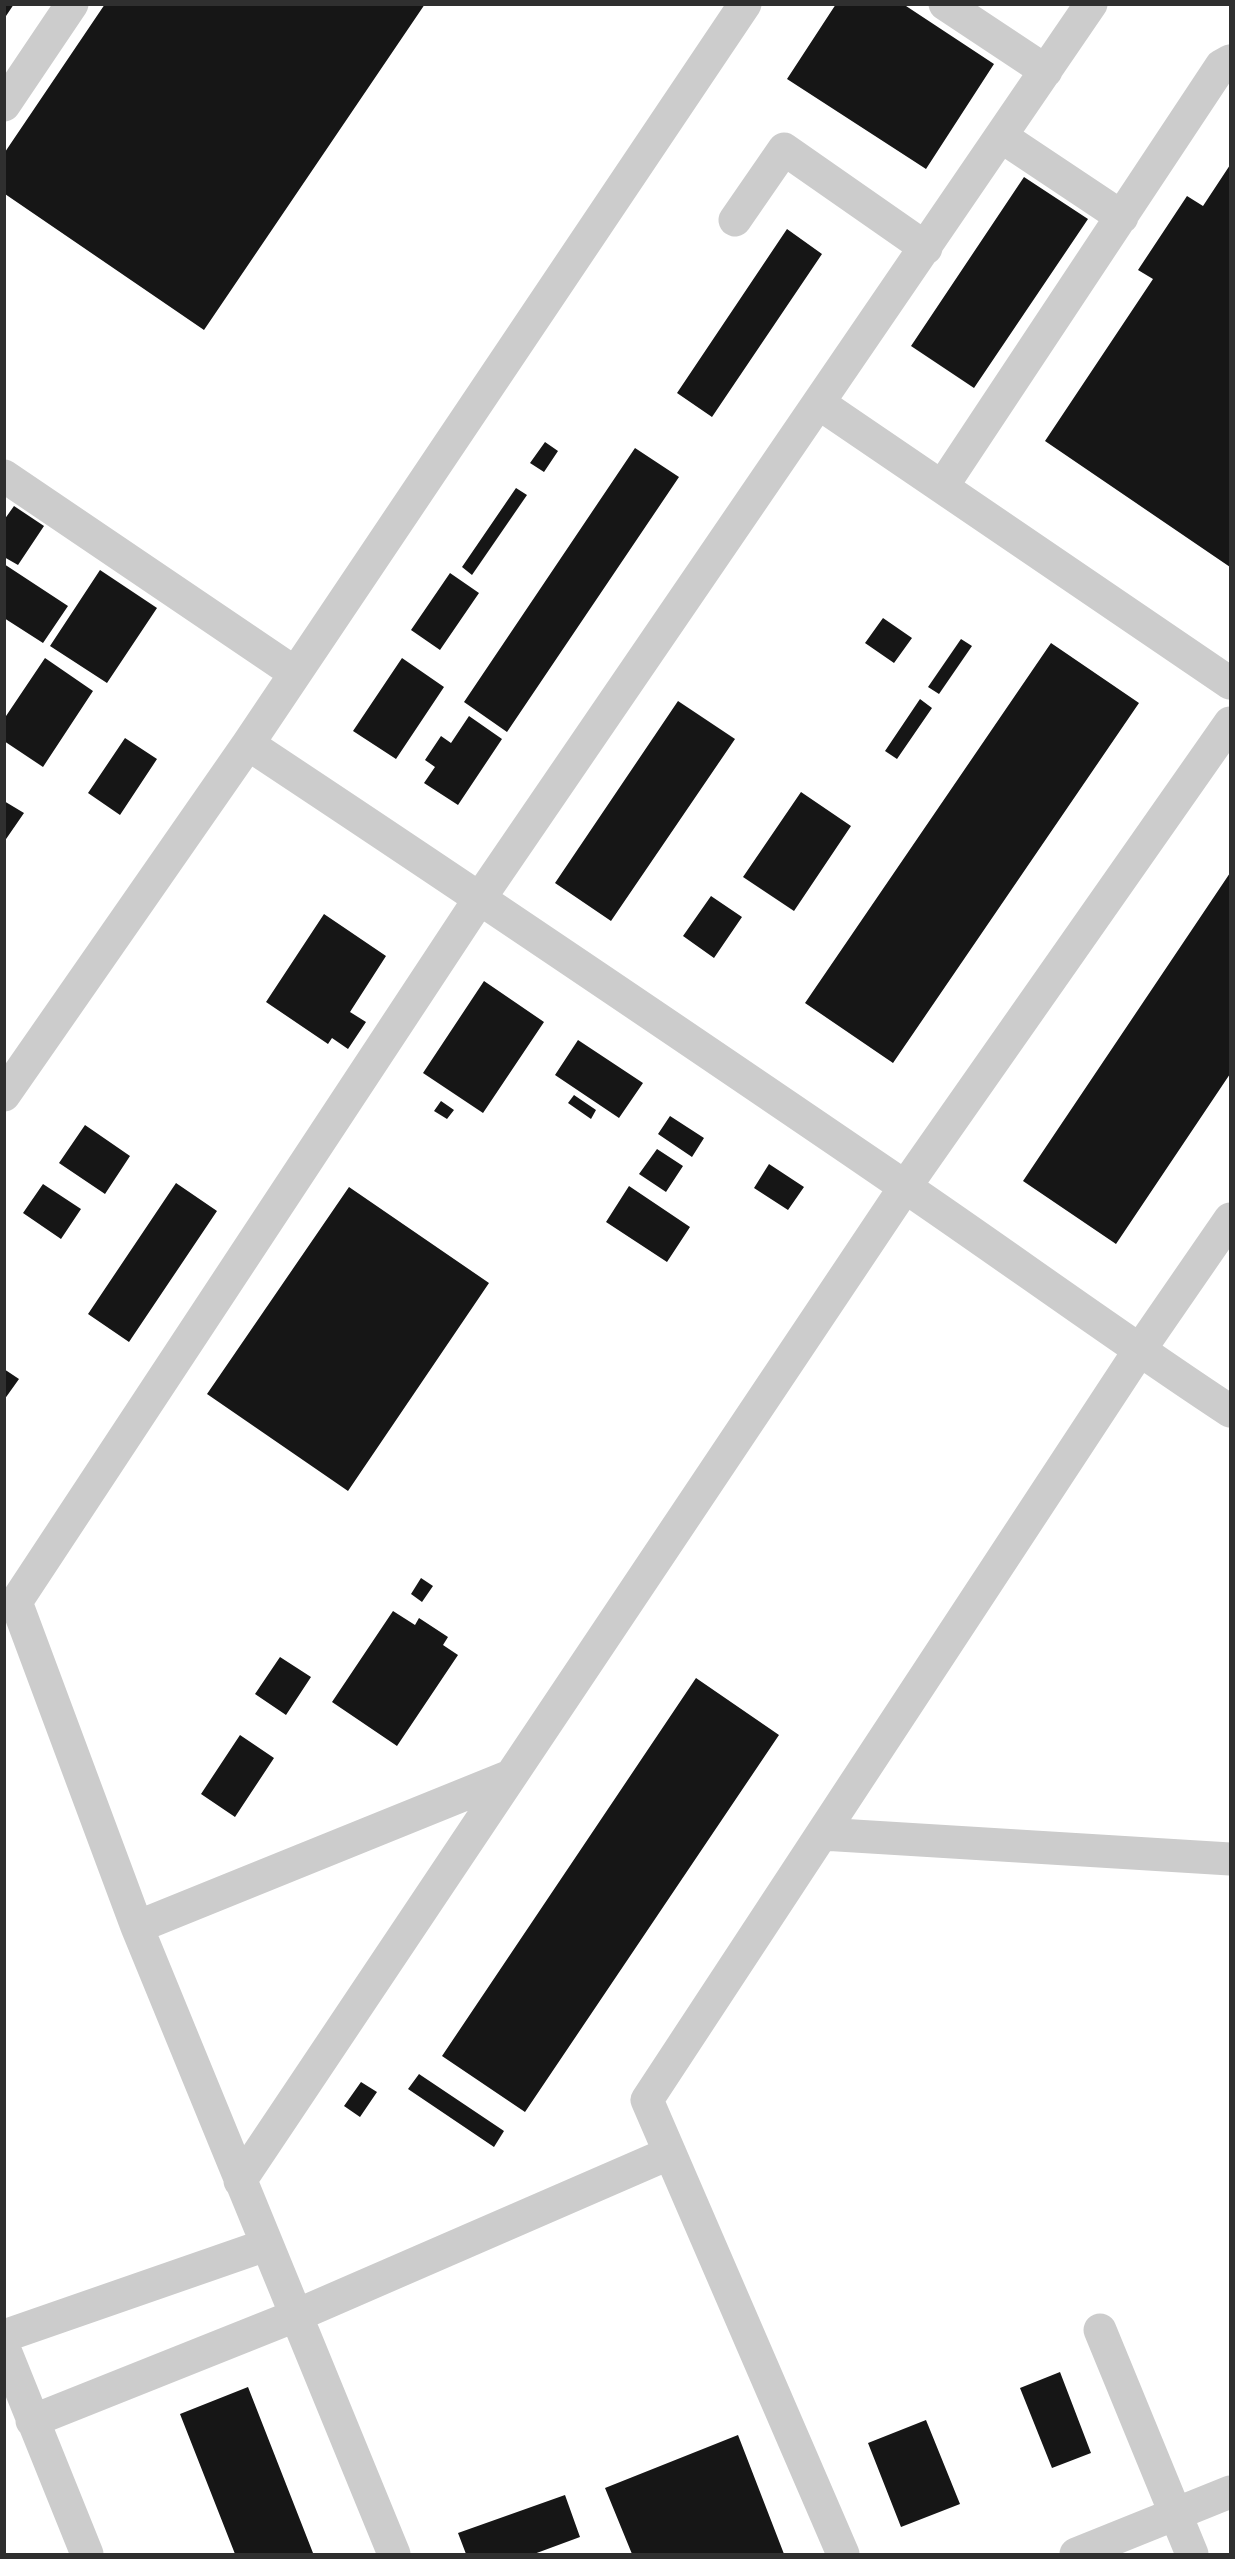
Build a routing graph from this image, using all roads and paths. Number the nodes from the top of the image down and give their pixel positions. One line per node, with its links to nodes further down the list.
1 (72, 4): 7 (street)
2 (745, 4): 15 (street)
3 (945, 4): 6 (street)
4 (1091, 4): 6 (street)
5 (1230, 61): 9 (street)
6 (1046, 71): 8 (street)
7 (4, 105)
8 (1002, 137): 9 (street); 11 (street)
9 (1122, 216): 14 (street)
10 (735, 220): 11 (street)
11 (927, 248): 12 (street)
12 (820, 404): 14 (street); 19 (street)
13 (4, 476): 15 (street)
14 (942, 487): 16 (street)
15 (294, 673): 18 (street)
16 (1230, 683)
17 (1230, 723): 21 (street)
18 (248, 744): 19 (street); 20 (street)
19 (480, 898): 21 (street); 28 (street)
20 (4, 1095)
21 (905, 1187): 23 (street); 25 (street)
22 (1230, 1219): 23 (street)
23 (1139, 1351): 24 (street); 26 (street)
24 (1230, 1411)
25 (510, 1776): 28 (street); 30 (street)
26 (822, 1834): 27 (street); 29 (street)
27 (1230, 1859)
28 (137, 1927): 30 (street)
29 (670, 2153): 32 (street); 41 (street)
30 (240, 2181): 31 (street)
31 (266, 2245): 32 (street); 34 (street)
32 (295, 2316): 36 (street); 40 (street)
33 (1100, 2330): 38 (street)
34 (4, 2336)
35 (4, 2348): 36 (street)
36 (32, 2421): 39 (street)
37 (1230, 2492): 38 (street)
38 (1176, 2514): 42 (street); 43 (street)
39 (87, 2554)
40 (394, 2554)
41 (843, 2554)
42 (1076, 2554)
43 (1192, 2554)

